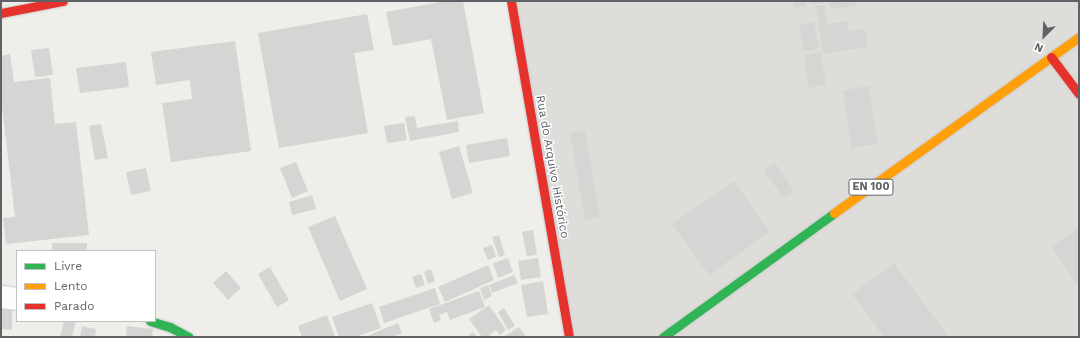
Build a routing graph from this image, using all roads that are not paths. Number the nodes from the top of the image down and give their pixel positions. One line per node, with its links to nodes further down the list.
1 (63, 1): 3 (main road)
2 (511, 1): 11 (main road, Rua do Arquivo Histórico)
3 (1, 13)
4 (1079, 37): 5 (main road, EN 100)
5 (1051, 57): 6 (main road); 12 (main road, EN 100)
6 (1079, 94)
7 (1, 297): 8 (street)
8 (16, 299)
9 (153, 322): 10 (main road)
10 (189, 337)
11 (569, 337)
12 (663, 337)

